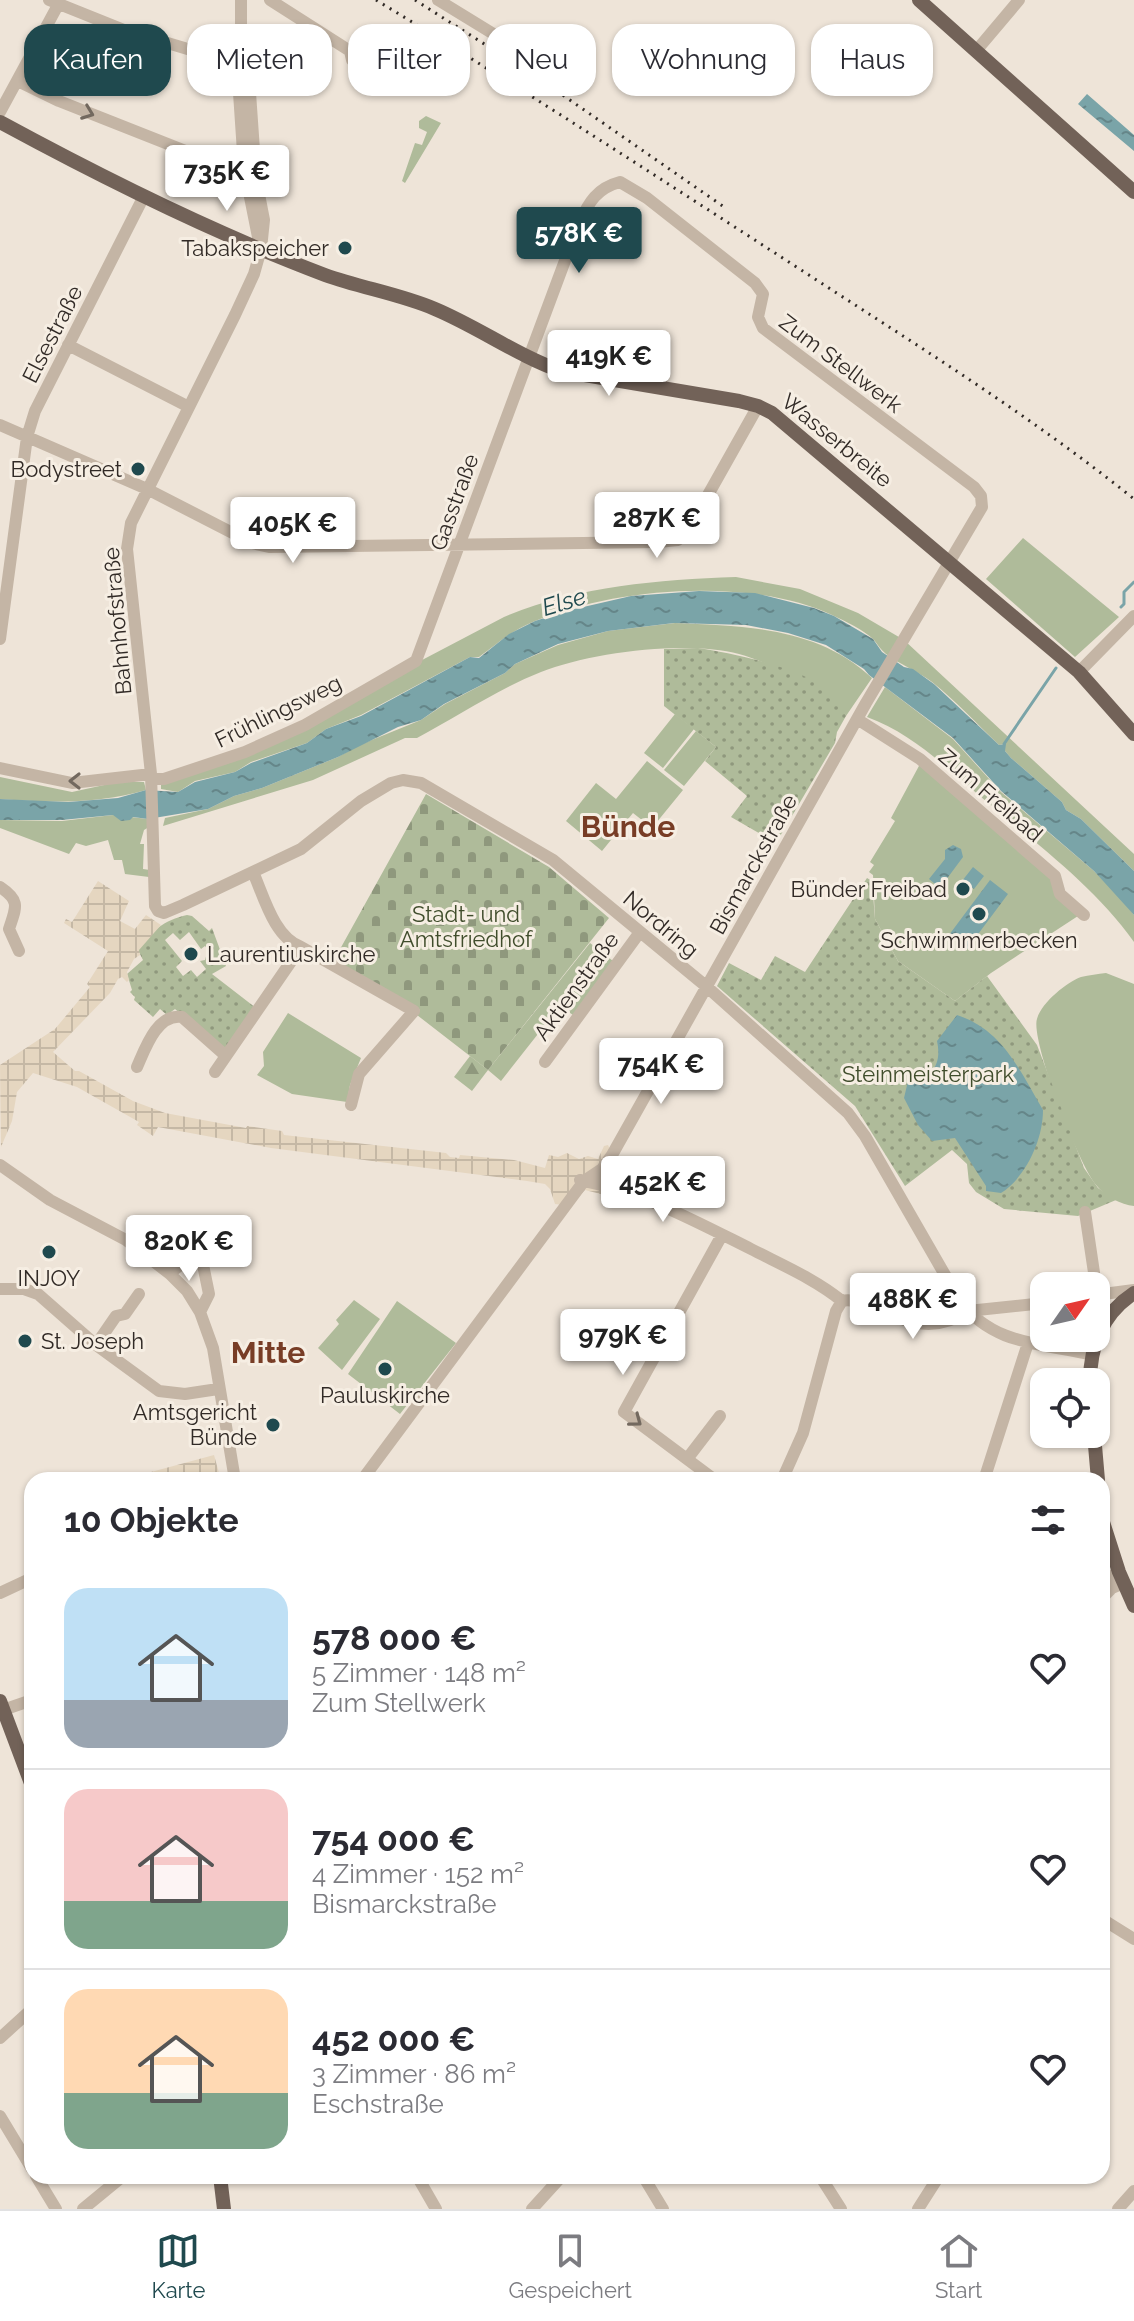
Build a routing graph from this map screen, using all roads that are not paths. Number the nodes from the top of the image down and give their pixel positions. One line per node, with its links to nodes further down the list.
1 (241, 0): 7 (street, Bahnhofstraße)
2 (270, 0): 10 (street)
3 (438, 0): 8 (street)
4 (919, 0): 11 (main road)
5 (1019, 0): 11 (street)
6 (54, 2): 9 (street); 12 (street)
7 (242, 24)
8 (486, 29)
9 (187, 49)
10 (348, 50)
11 (976, 51): 18 (main road)
12 (18, 81): 15 (street); 17 (street, one-way to 17)
13 (239, 96): 17 (street, Bahnhofstraße)
14 (250, 96): 20 (street, Bahnhofstraße)
15 (0, 112)
16 (0, 122): 19 (main road, Wasserbreite)
17 (244, 167): 20 (street, Bahnhofstraße)
18 (1134, 192)
19 (144, 196): 20 (main road, Wasserbreite); 21 (street, Elsestraße)
20 (261, 249): 22 (main road, Wasserbreite); 24 (street, Bahnhofstraße)
21 (68, 345): 24 (street); 26 (street, Elsestraße)
22 (530, 357): 23 (main road, Wasserbreite); 28 (street, Gasstraße); 29 (street, Zum Stellwerk)
23 (758, 406): 28 (street); 29 (main road, Wasserbreite)
24 (189, 407): 27 (street, Bahnhofstraße)
25 (0, 425): 26 (street)
26 (27, 437): 27 (street); 30 (street, Elsestraße)
27 (147, 489): 28 (street); 38 (street, Bahnhofstraße)
28 (460, 545): 33 (street, Gasstraße)
29 (948, 560): 34 (main road, Wasserbreite); 35 (street, Bismarckstraße)
30 (2, 612): 32 (street, Elsestraße)
31 (1134, 616): 34 (street)
32 (0, 639)
33 (416, 661): 38 (street, Frühlingsweg)
34 (1079, 672): 36 (main road, Wasserbreite)
35 (857, 719): 42 (street, Zum Freibad); 46 (street, Bismarckstraße)
36 (1134, 734)
37 (0, 768): 38 (street, Frühlingsweg, one-way to 37)
38 (152, 780): 41 (street, Bahnhofstraße)
39 (253, 872): 41 (street, Nordring); 43 (street, Nordring); 44 (street)
40 (1, 889): 45 (street)
41 (155, 915)
42 (1084, 915)
43 (640, 932): 46 (street, Nordring); 48 (street, Aktienstraße)
44 (301, 947): 47 (street); 51 (street)
45 (19, 951)
46 (707, 987): 53 (street, Bismarckstraße); 66 (street, Nordring)
47 (226, 1056): 49 (street); 50 (street)
48 (545, 1062)
49 (137, 1067)
50 (215, 1072)
51 (351, 1105)
52 (0, 1165): 59 (street)
53 (580, 1180): 55 (street); 80 (street, Bismarckstraße)
54 (1085, 1212): 58 (street)
55 (722, 1235): 64 (street); 78 (street, one-way to 78)
56 (244, 1254): 57 (street)
57 (201, 1255): 59 (street); 67 (street)
58 (1093, 1272)
59 (170, 1274): 67 (street)
60 (0, 1289): 70 (street)
61 (1110, 1291): 62 (street)
62 (1134, 1291): 68 (main road)
63 (139, 1294): 70 (street)
64 (842, 1301): 66 (street); 82 (street)
65 (1030, 1304): 66 (street)
66 (968, 1311): 69 (street, Nordring)
67 (200, 1312): 75 (street)
68 (1111, 1313): 73 (main road)
69 (1030, 1343)
70 (96, 1345): 75 (street)
71 (1031, 1352): 83 (street)
72 (1076, 1352): 73 (street, Nordring)
73 (1092, 1355): 74 (main road)
74 (1091, 1368)
75 (218, 1389): 79 (street)
76 (720, 1416): 78 (street)
77 (1095, 1448): 84 (main road)
78 (687, 1459): 81 (street)
79 (234, 1472)
80 (368, 1472)
81 (704, 1472)
82 (786, 1472)
83 (987, 1472)
84 (1097, 1472)
85 (1110, 1545): 86 (main road)
86 (1121, 1578): 87 (street); 90 (street); 91 (main road)
87 (1110, 1580)
88 (24, 1581): 89 (street)
89 (1, 1590)
90 (1110, 1590)
91 (1134, 1606)
92 (24, 1704): 93 (street)
93 (3, 1716): 94 (main road)
94 (24, 1767)
95 (1110, 1924): 96 (street)
96 (1134, 1939)
97 (24, 2016): 98 (street)
98 (0, 2038)
99 (0, 2116): 100 (street)
100 (24, 2156)
101 (41, 2184): 110 (street)
102 (113, 2184): 111 (street)
103 (221, 2184): 112 (main road)
104 (422, 2184): 113 (street)
105 (555, 2184): 114 (street)
106 (648, 2184): 115 (street)
107 (825, 2184): 116 (street)
108 (934, 2184): 117 (street)
109 (1134, 2191): 118 (street)
110 (56, 2209)
111 (83, 2209)
112 (224, 2209)
113 (436, 2209)
114 (532, 2209)
115 (663, 2209)
116 (841, 2209)
117 (918, 2209)
118 (1118, 2209)

